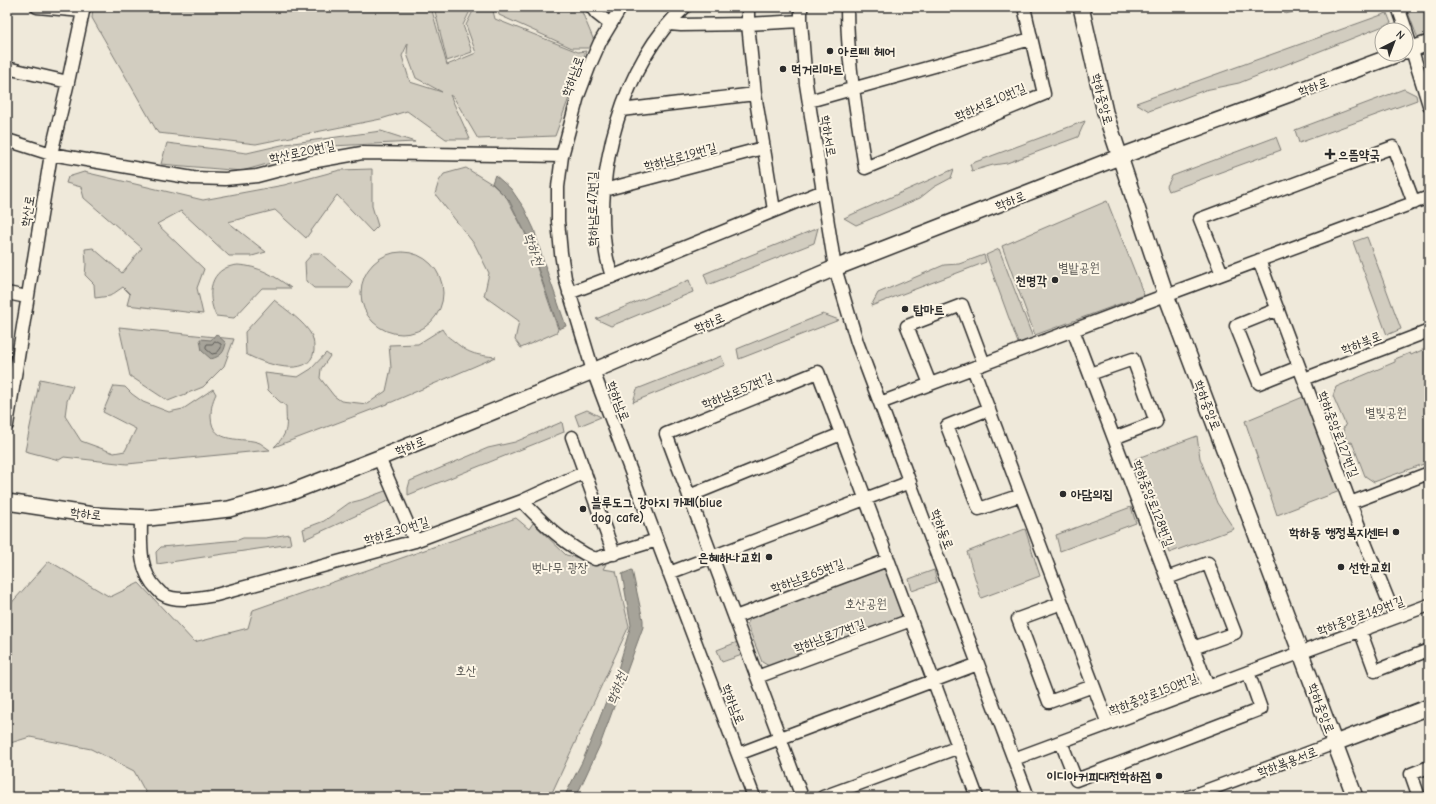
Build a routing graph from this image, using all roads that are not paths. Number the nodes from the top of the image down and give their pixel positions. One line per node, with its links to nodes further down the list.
1 (37, 7): 11 (street, 학산로)
2 (592, 7): 14 (street)
3 (621, 7): 14 (street, 학하남로)
4 (685, 7): 15 (street, 학하남로47번길)
5 (748, 7): 16 (street)
6 (801, 7): 12 (street, 학하서로)
7 (848, 7): 22 (street)
8 (1024, 7): 17 (street)
9 (1081, 7): 31 (street, 학하중앙로)
10 (1398, 7): 13 (street)
11 (83, 9): 21 (street, 학산로)
12 (801, 21): 16 (street); 24 (street, 학하서로)
13 (1403, 22)
14 (610, 24): 30 (street, 학하남로)
15 (669, 24): 16 (street); 26 (street, 학하남로47번길)
16 (748, 24): 23 (street)
17 (1031, 39): 22 (street); 22 (street, 학하서로10번길)
18 (1414, 53): 25 (street)
19 (1378, 62): 31 (street, 학하로)
20 (7, 68): 21 (street)
21 (68, 82): 29 (street, 학산로)
22 (853, 89): 24 (street)
23 (755, 94): 26 (street); 28 (street)
24 (809, 101): 33 (street, 학하서로)
25 (1429, 106)
26 (621, 110): 32 (street, 학하남로47번길)
27 (7, 140): 29 (street)
28 (763, 148): 32 (street, 학하남로19번길); 36 (street)
29 (50, 154): 30 (street, 학산로20번길); 44 (street, 학산로)
30 (562, 156): 41 (street, 학하남로)
31 (1119, 157): 38 (street, 학하로); 43 (street, 학하중앙로)
32 (604, 190): 40 (street, 학하남로47번길)
33 (823, 191): 36 (street); 38 (street, 학하서로)
34 (1429, 198): 35 (street)
35 (1414, 203): 37 (street); 39 (street)
36 (774, 210): 40 (street)
37 (1259, 260): 39 (street); 45 (street, 학하중앙로127번길)
38 (836, 268): 50 (street, 학하로); 54 (street, 학하동로)
39 (1222, 274): 43 (street)
40 (612, 277): 41 (street)
41 (569, 293): 50 (street, 학하남로)
42 (7, 294): 44 (street)
43 (1166, 295): 46 (street); 86 (street, 학하중앙로)
44 (28, 297): 56 (street, 학산로)
45 (1278, 309): 49 (street, 학하중앙로127번길); 49 (street)
46 (1074, 330): 48 (street); 51 (street, 학하중앙로128번길)
47 (1429, 331): 52 (street, 학하북로)
48 (979, 366): 53 (street); 53 (street); 55 (street)
49 (1300, 367): 52 (street, 학하중앙로127번길)
50 (593, 371): 60 (street, 학하로); 72 (street, 학하남로)
51 (1090, 374): 59 (street, 학하중앙로128번길); 59 (street)
52 (1304, 380): 69 (street, 학하중앙로127번길)
53 (930, 384): 54 (street)
54 (880, 403): 63 (street, 학하동로)
55 (989, 409): 64 (street); 64 (street)
56 (7, 425)
57 (841, 434): 65 (street); 65 (street, 학하남로57번길); 66 (street)
58 (572, 437): 61 (street)
59 (1114, 438): 77 (street, 학하중앙로128번길)
60 (379, 458): 70 (street, 학하로); 71 (street)
61 (585, 472): 67 (street, 학하로30번길); 73 (street)
62 (1429, 473): 69 (street)
63 (910, 482): 66 (street); 87 (street, 학하동로)
64 (1021, 495): 78 (street)
65 (689, 496): 74 (street)
66 (865, 498): 74 (street); 75 (street)
67 (522, 501): 71 (street, 학하로30번길); 73 (street)
68 (7, 502): 70 (street, 학하로)
69 (1350, 503): 81 (street, 학하중앙로127번길)
70 (141, 518): 71 (street, 학하로30번길)
71 (415, 540)
72 (657, 540): 73 (street); 76 (street, 학하남로)
73 (614, 554)
74 (712, 556): 76 (street); 80 (street)
75 (888, 560): 80 (street, 학하남로65번길); 82 (street)
76 (669, 573): 99 (street, 학하남로)
77 (1167, 578): 84 (street, 학하중앙로128번길); 84 (street)
78 (1062, 603): 91 (street); 91 (street)
79 (1429, 605): 81 (street, 학하중앙로149번길)
80 (735, 617): 89 (street)
81 (1395, 617): 83 (street, 학하중앙로149번길)
82 (911, 620): 89 (street, 학하남로77번길); 90 (street)
83 (1360, 630): 85 (street); 86 (street, 학하중앙로149번길)
84 (1193, 648): 92 (street, 학하중앙로128번길)
85 (1429, 650)
86 (1301, 652): 88 (street, 학하중앙로150번길); 97 (street, 학하중앙로)
87 (978, 664): 90 (street); 100 (street, 학하동로)
88 (1248, 672): 92 (street, 학하중앙로150번길); 96 (street)
89 (757, 677): 95 (street)
90 (934, 680): 95 (street); 98 (street)
91 (1093, 686): 94 (street)
92 (1208, 687): 94 (street, 학하중앙로150번길)
93 (1429, 707): 97 (street, 학하복용서로)
94 (1108, 724): 96 (street, 학하중앙로150번길)
95 (780, 737): 99 (street); 103 (street)
96 (1061, 742): 100 (street, 학하중앙로150번길)
97 (1335, 743): 107 (street, 학하복용서로); 108 (street, 학하중앙로)
98 (959, 747): 104 (street); 105 (street)
99 (738, 754): 102 (street, 학하남로)
100 (1014, 759): 106 (street, 학하동로)
101 (1429, 768): 109 (street)
102 (754, 797)
103 (802, 797)
104 (822, 797)
105 (977, 797)
106 (1028, 797)
107 (1190, 797)
108 (1356, 797)
109 (1419, 797)

